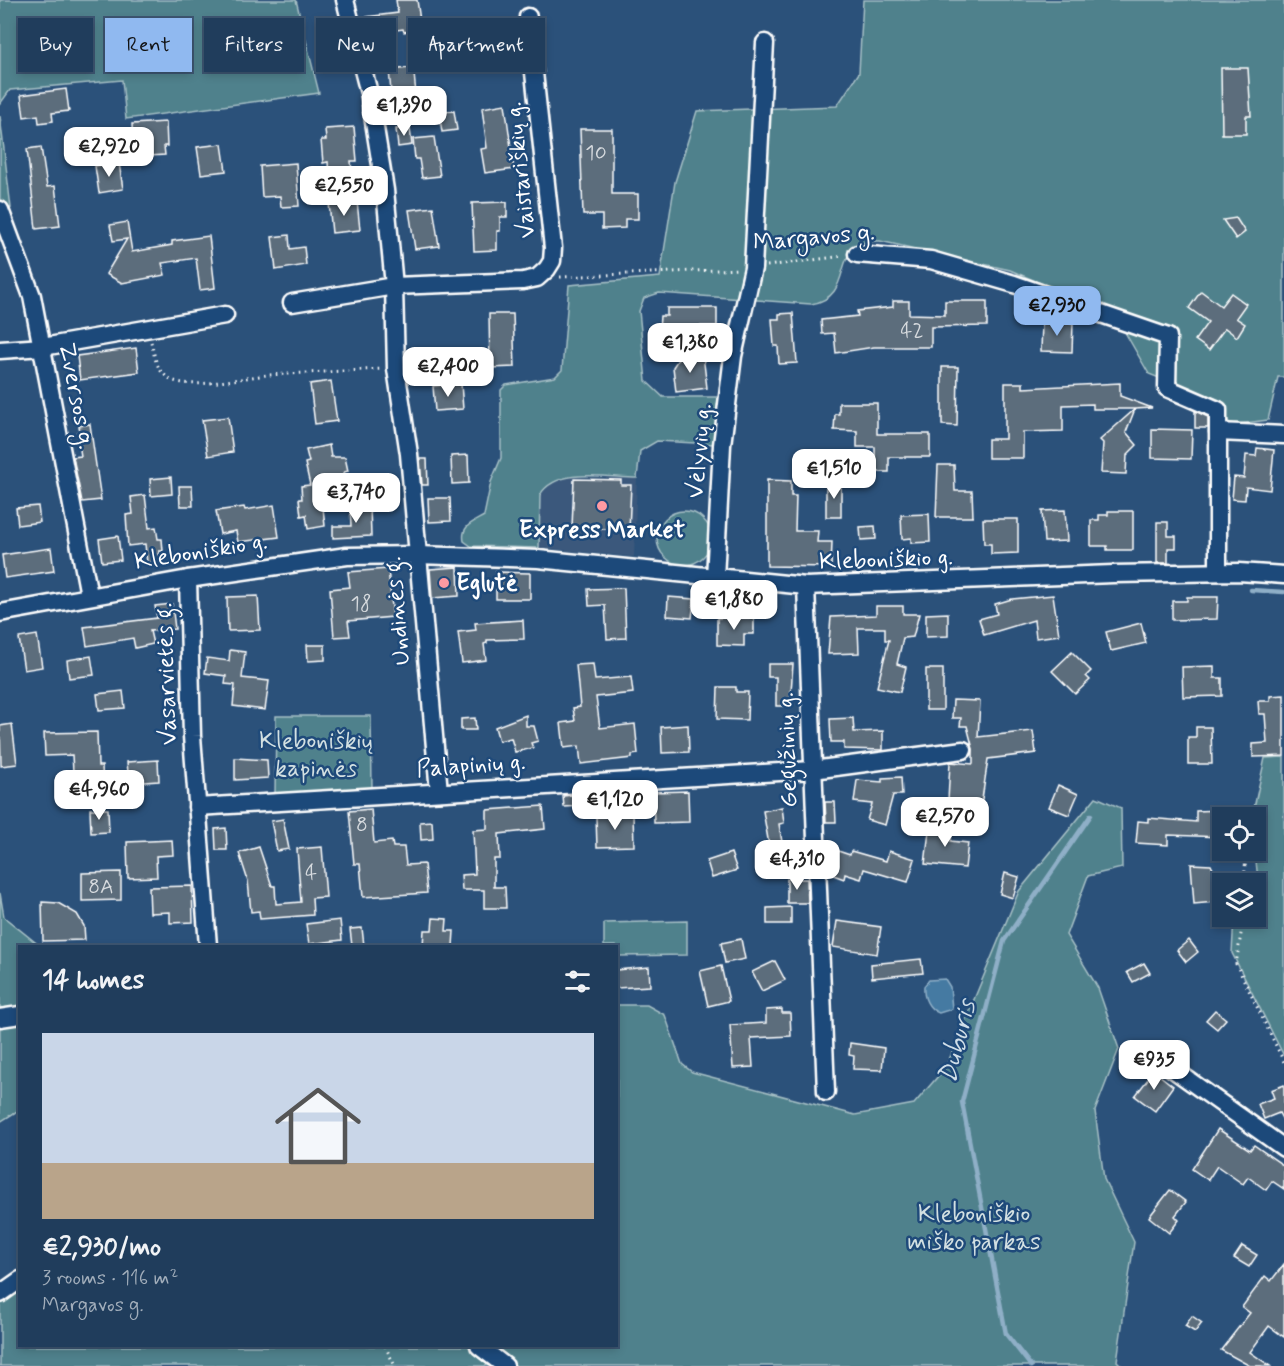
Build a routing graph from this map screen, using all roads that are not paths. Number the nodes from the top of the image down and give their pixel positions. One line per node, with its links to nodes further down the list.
1 (345, 0): 6 (street, Undinės g.)
2 (528, 17): 6 (street, Vaistariškių g.)
3 (765, 43): 16 (street, Vėlyvių g.)
4 (0, 210): 9 (street, Zversos g.)
5 (857, 254): 11 (street, Margavos g.)
6 (394, 286): 7 (street); 13 (street, Undinės g.)
7 (292, 303)
8 (225, 315): 9 (street)
9 (43, 348): 10 (street); 19 (street, Zversos g.)
10 (0, 350)
11 (1218, 432): 12 (street); 14 (street, Margavos g.)
12 (1284, 435)
13 (417, 555): 16 (street, Kleboniškio g.); 17 (street, Kleboniškio g.); 23 (street, Undinės g.)
14 (1218, 572): 15 (street, Kleboniškio g.); 18 (street, Kleboniškio g.)
15 (1284, 575)
16 (716, 578): 18 (street, Kleboniškio g.)
17 (188, 579): 19 (street, Kleboniškio g.); 24 (street, Vasarvietės g.)
18 (806, 586): 22 (street, Gegužinių g.)
19 (89, 595): 20 (street, Kleboniškio g.)
20 (0, 613)
21 (963, 750): 22 (street, Palapinių g.)
22 (813, 770): 23 (street, Palapinių g.); 29 (street, Gegužinių g.)
23 (439, 792): 24 (street, Palapinių g.)
24 (197, 807): 25 (street, Vasarvietės g.)
25 (208, 945)
26 (18, 1015): 27 (street)
27 (0, 1018)
28 (1163, 1062): 30 (street)
29 (826, 1092)
30 (1284, 1148)
31 (18, 1281): 32 (street)
32 (0, 1294)
33 (479, 1347): 34 (street)
34 (505, 1366)

